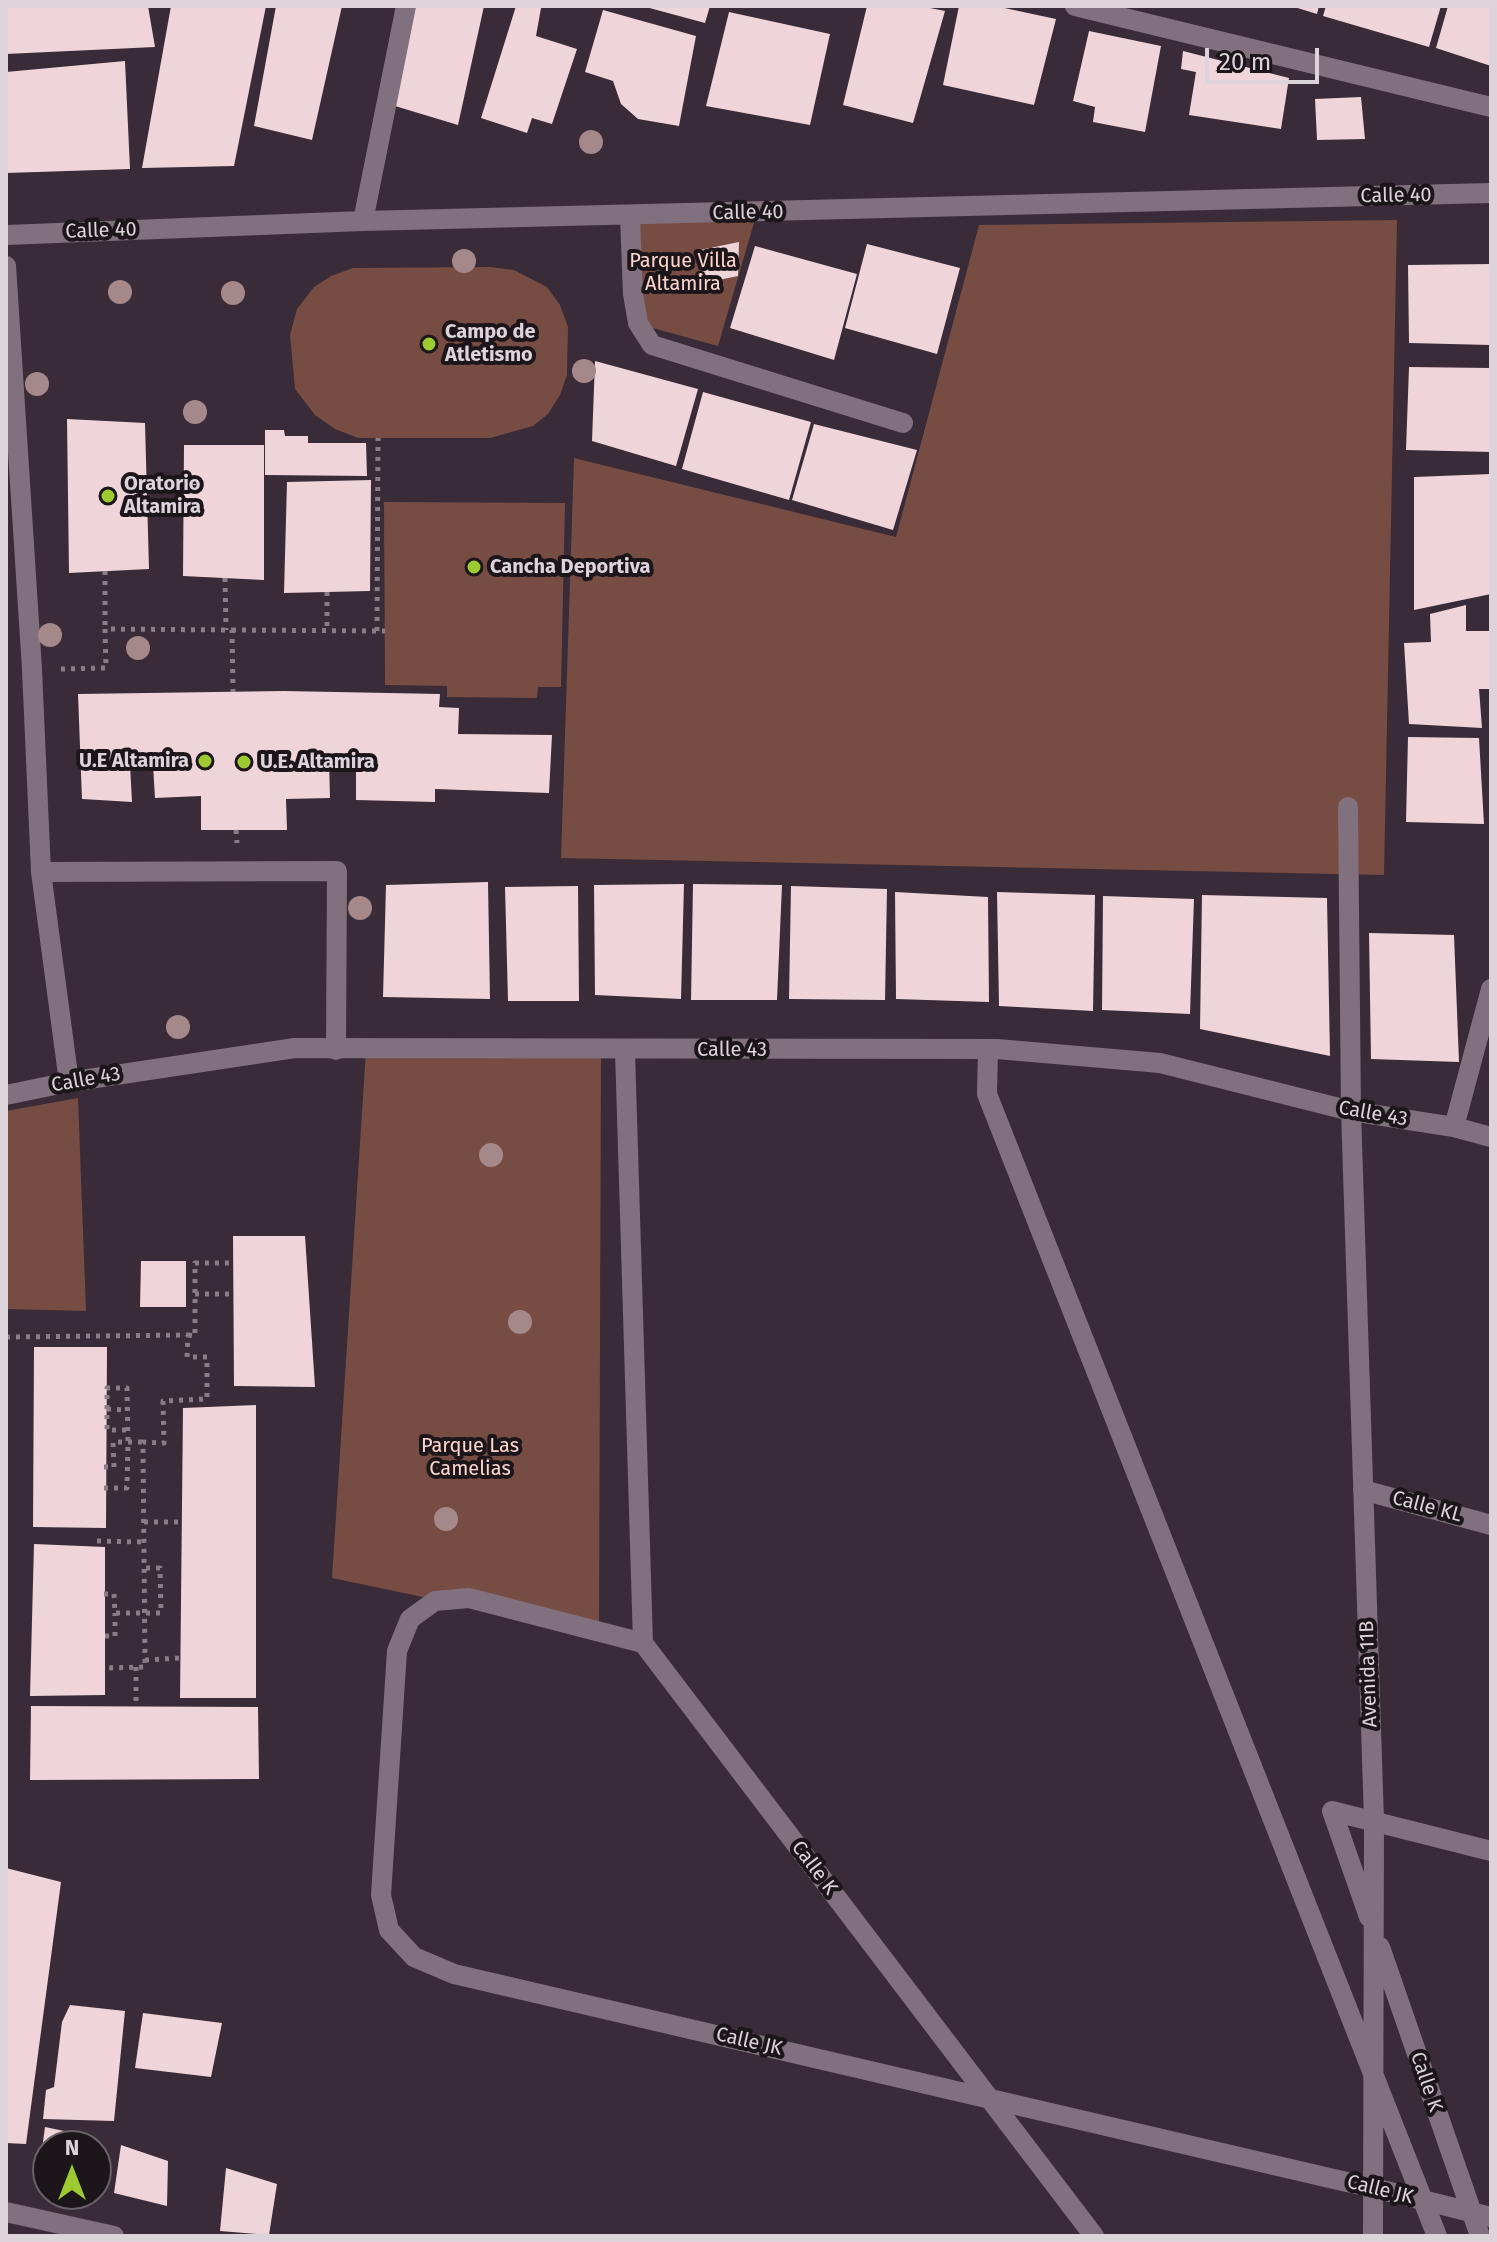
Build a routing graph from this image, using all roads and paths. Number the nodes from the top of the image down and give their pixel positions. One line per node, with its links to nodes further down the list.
1 (406, 6): 6 (street)
2 (1075, 6): 3 (street)
3 (1491, 107)
4 (1491, 193): 5 (street, Calle 40)
5 (630, 216): 6 (street, Calle 40); 9 (street)
6 (363, 221): 7 (street, Calle 40)
7 (6, 235)
8 (6, 266): 19 (street)
9 (903, 423)
10 (378, 438): 17 (path)
11 (105, 571): 14 (path)
12 (225, 578): 15 (path)
13 (327, 592): 16 (path)
14 (105, 629): 15 (path); 19 (path)
15 (229, 630): 16 (path); 20 (path)
16 (327, 631): 17 (path)
17 (377, 631): 18 (path)
18 (385, 631)
19 (32, 669): 22 (street)
20 (233, 692)
21 (1348, 807): 29 (street, Avenida 11B)
22 (41, 872): 25 (street); 27 (street)
23 (1491, 989): 30 (street)
24 (988, 1049): 26 (street, Calle 43); 29 (street, Calle 43); 69 (street)
25 (336, 1050): 26 (street, Calle 43); 27 (street, Calle 43)
26 (625, 1051): 55 (street)
27 (69, 1082): 28 (street, Calle 43)
28 (6, 1095)
29 (1351, 1111): 30 (street, Calle 43); 44 (street, Avenida 11B)
30 (1454, 1127): 31 (street, Calle 43)
31 (1491, 1137)
32 (233, 1263): 33 (path)
33 (195, 1294): 34 (path); 35 (path)
34 (233, 1294)
35 (188, 1335): 36 (path); 41 (path)
36 (6, 1337)
37 (107, 1409): 38 (path); 38 (path); 39 (path)
38 (127, 1410): 39 (path)
39 (127, 1430): 40 (path)
40 (128, 1442): 41 (path); 42 (path); 43 (path)
41 (143, 1442): 45 (path)
42 (104, 1467)
43 (104, 1488)
44 (1363, 1490): 47 (street, Calle KL); 61 (street, Avenida 11B)
45 (144, 1522): 46 (path); 49 (path)
46 (181, 1522)
47 (1491, 1525)
48 (97, 1541): 49 (path)
49 (144, 1542): 50 (path)
50 (145, 1568): 53 (path); 53 (path)
51 (104, 1594): 52 (path)
52 (115, 1613): 53 (path); 54 (path)
53 (145, 1614): 57 (path)
54 (105, 1636)
55 (643, 1643): 63 (street, Calle JK); 67 (street, Calle K)
56 (180, 1658): 57 (path)
57 (145, 1660): 58 (path)
58 (136, 1667): 59 (path); 60 (path)
59 (105, 1668)
60 (136, 1706)
61 (1374, 1820): 62 (street, Calle K); 63 (street, Avenida 11B); 70 (street, Calle K)
62 (1491, 1851)
63 (1374, 2188): 65 (street, Calle JK); 68 (street, Avenida 11B)
64 (6, 2212): 66 (street)
65 (1491, 2217)
66 (114, 2236)
67 (1094, 2236)
68 (1373, 2236)
69 (1437, 2236)
70 (1480, 2236)

